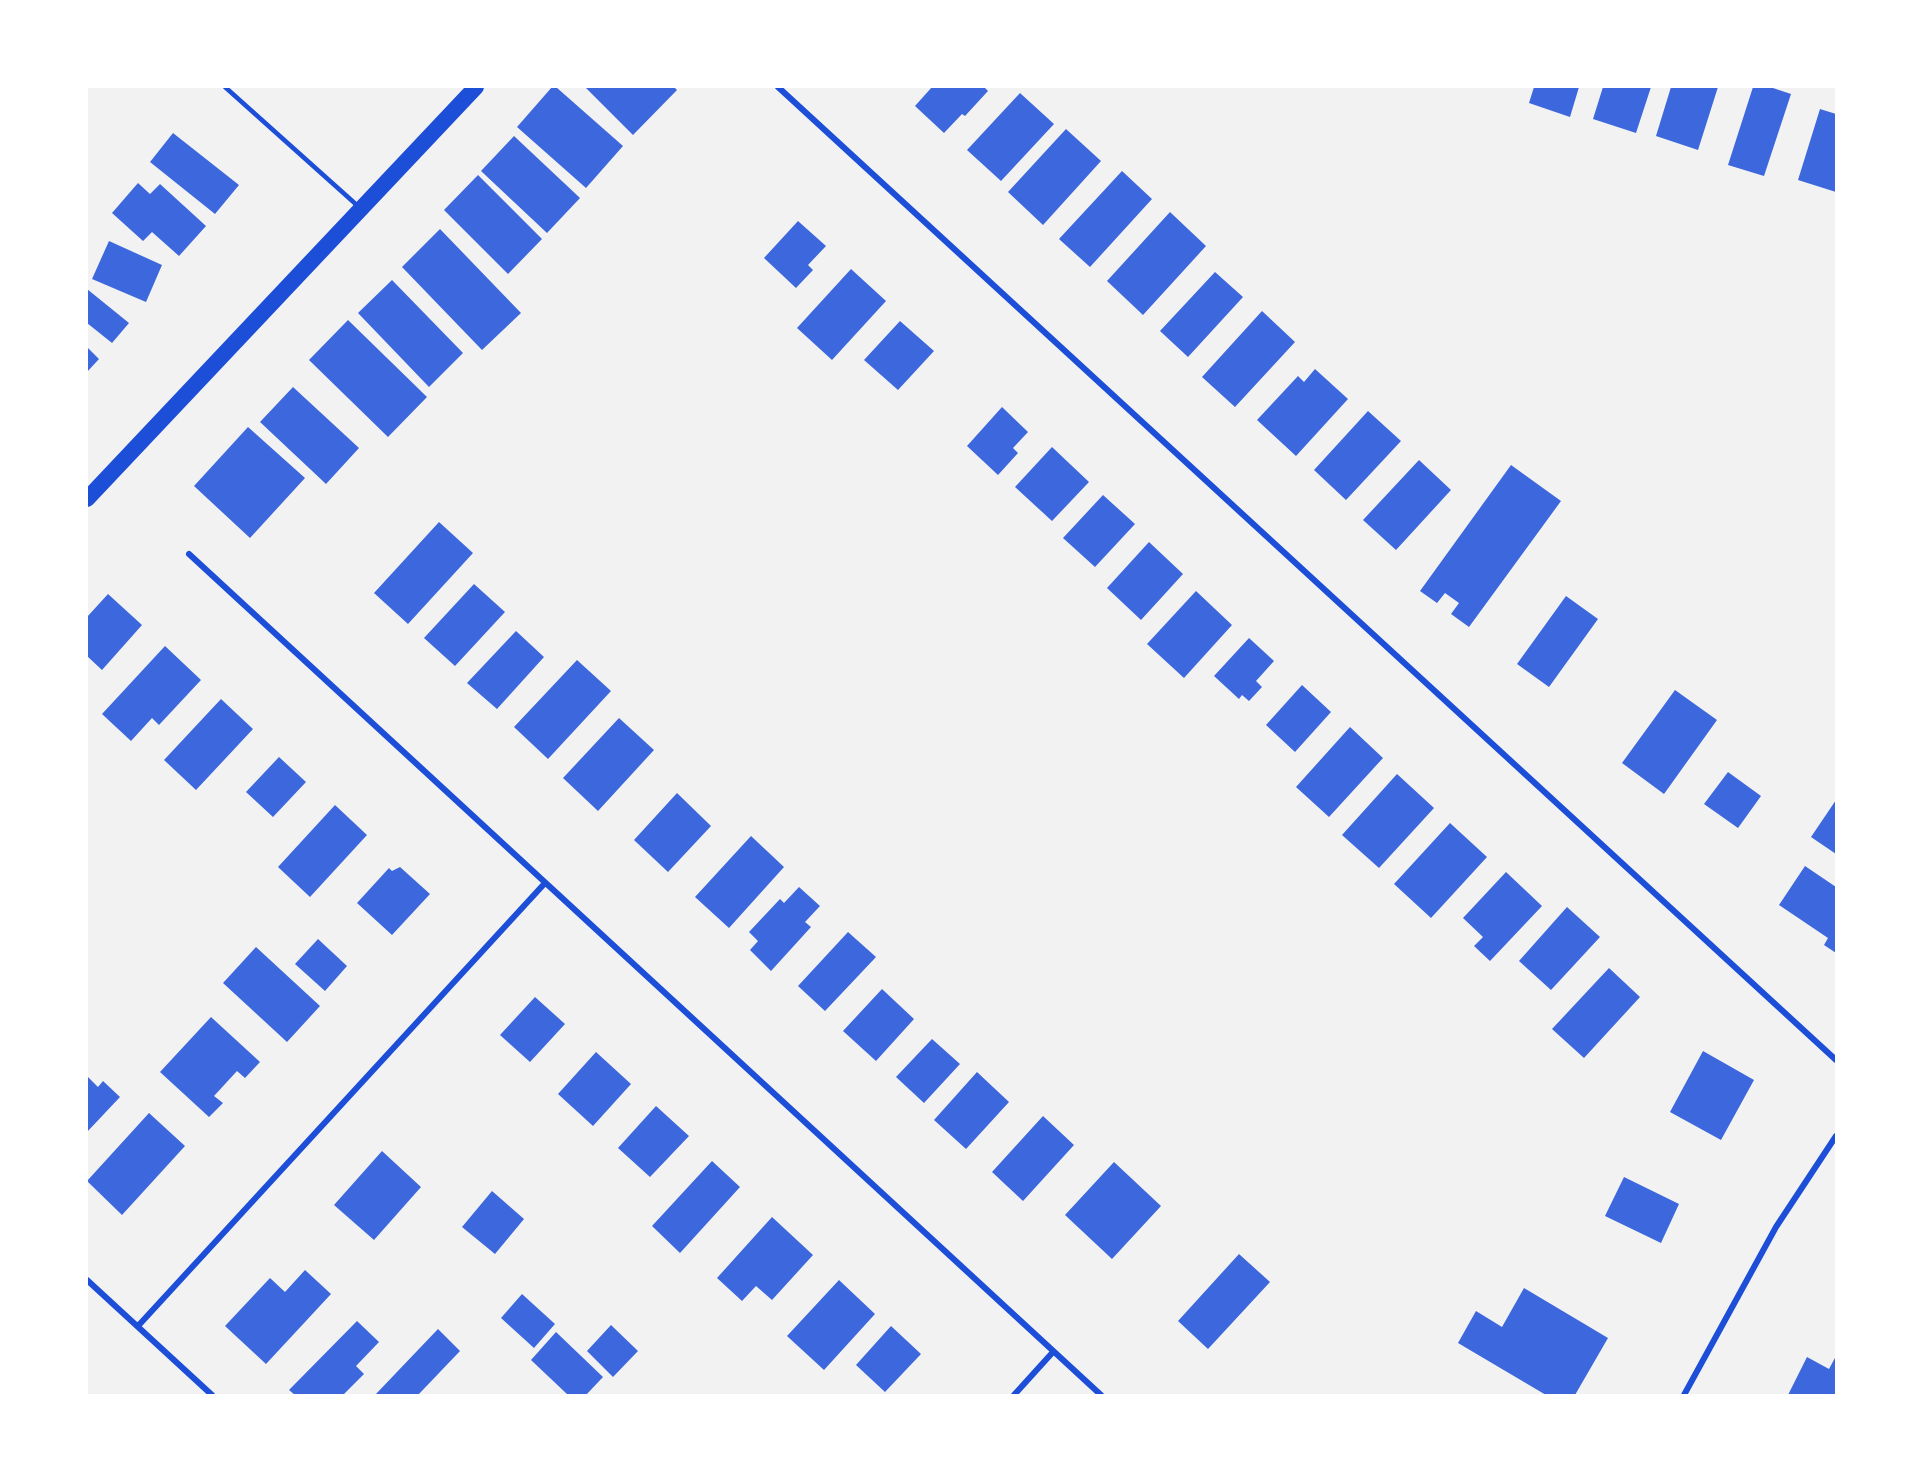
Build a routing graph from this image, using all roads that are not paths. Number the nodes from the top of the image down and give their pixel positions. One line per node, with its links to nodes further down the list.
1 (225, 87): 4 (lane)
2 (476, 87): 4 (highway)
3 (778, 87): 8 (street)
4 (362, 209): 5 (highway)
5 (87, 499)
6 (189, 554): 7 (street)
7 (545, 883): 11 (street); 12 (street)
8 (1836, 1060)
9 (1836, 1136): 16 (street)
10 (87, 1280): 11 (street)
11 (138, 1326): 13 (street)
12 (1053, 1352): 14 (street); 15 (street)
13 (212, 1395)
14 (1014, 1395)
15 (1101, 1395)
16 (1684, 1395)

